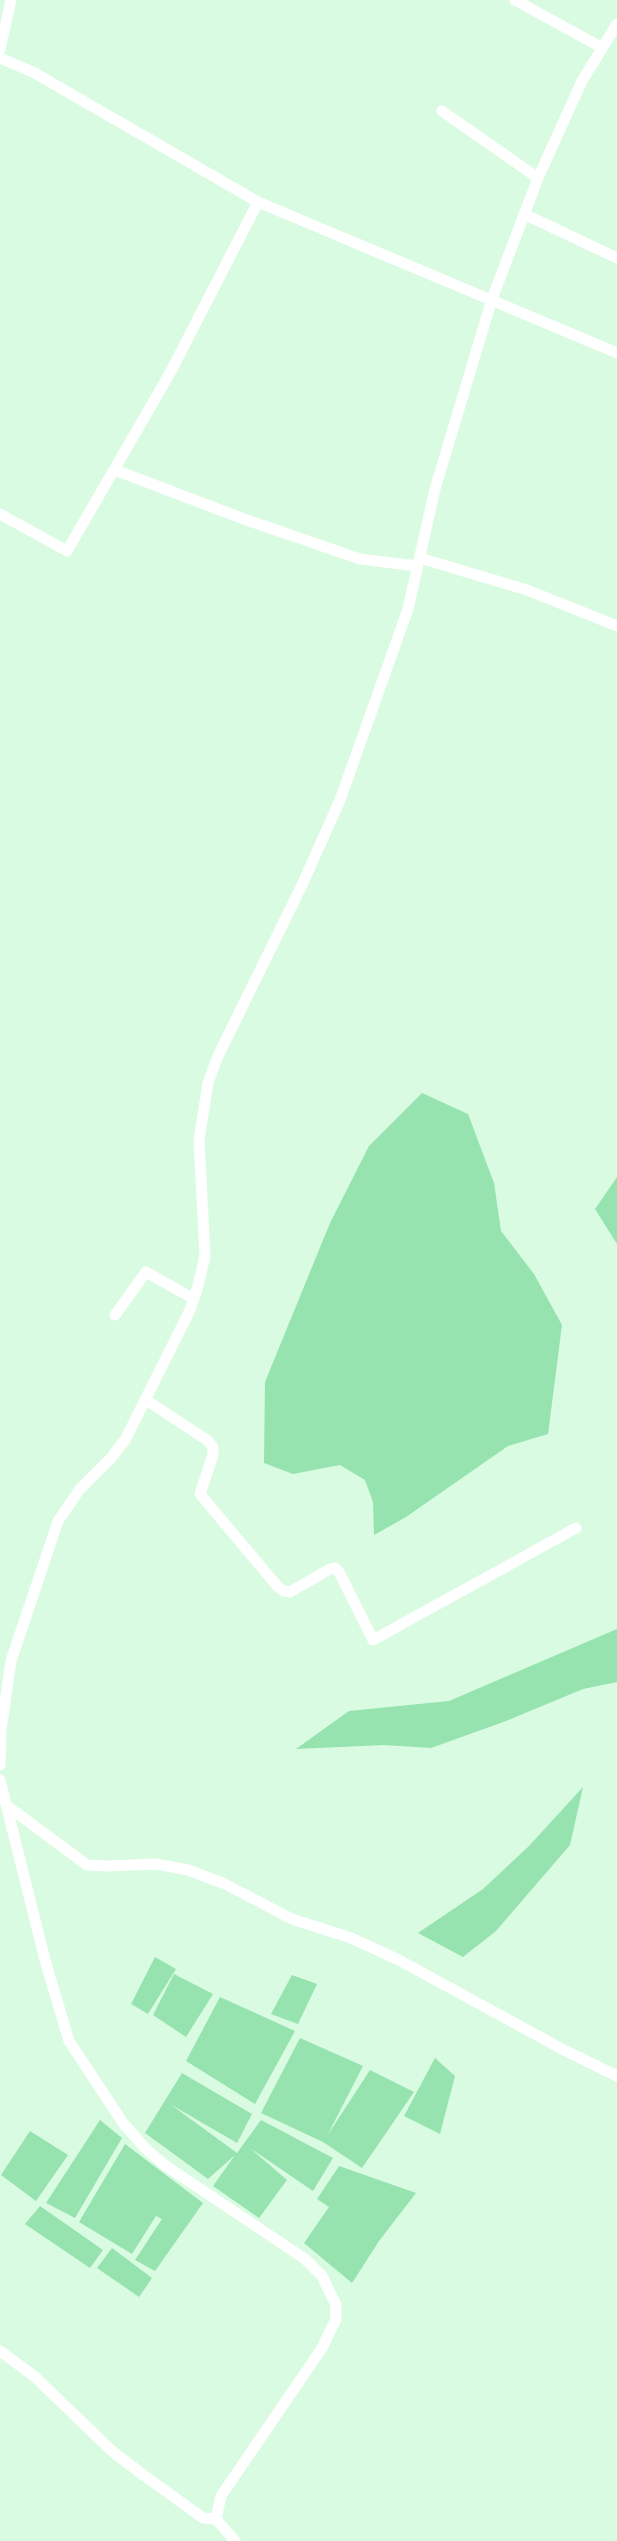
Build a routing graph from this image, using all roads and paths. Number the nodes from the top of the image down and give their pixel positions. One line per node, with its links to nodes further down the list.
1 (12, 0): 5 (street)
2 (515, 0): 4 (street)
3 (617, 24): 4 (street)
4 (601, 47): 8 (street)
5 (0, 49)
6 (0, 58): 9 (street)
7 (442, 111): 8 (street)
8 (538, 178): 10 (street)
9 (258, 202): 12 (street); 14 (street)
10 (524, 214): 11 (street); 12 (street)
11 (617, 258)
12 (492, 299): 13 (street); 16 (street)
13 (617, 353)
14 (115, 470): 15 (street); 16 (street)
15 (0, 514)
16 (418, 562): 17 (street); 18 (street)
17 (617, 626)
18 (194, 1299): 19 (street); 20 (street)
19 (115, 1315)
20 (146, 1400): 21 (street); 22 (street)
21 (576, 1528)
22 (0, 1765)
23 (0, 1780): 24 (street)
24 (6, 1805): 25 (street); 27 (street)
25 (617, 2076)
26 (0, 2351): 27 (street)
27 (216, 2519): 28 (street)
28 (235, 2541)

